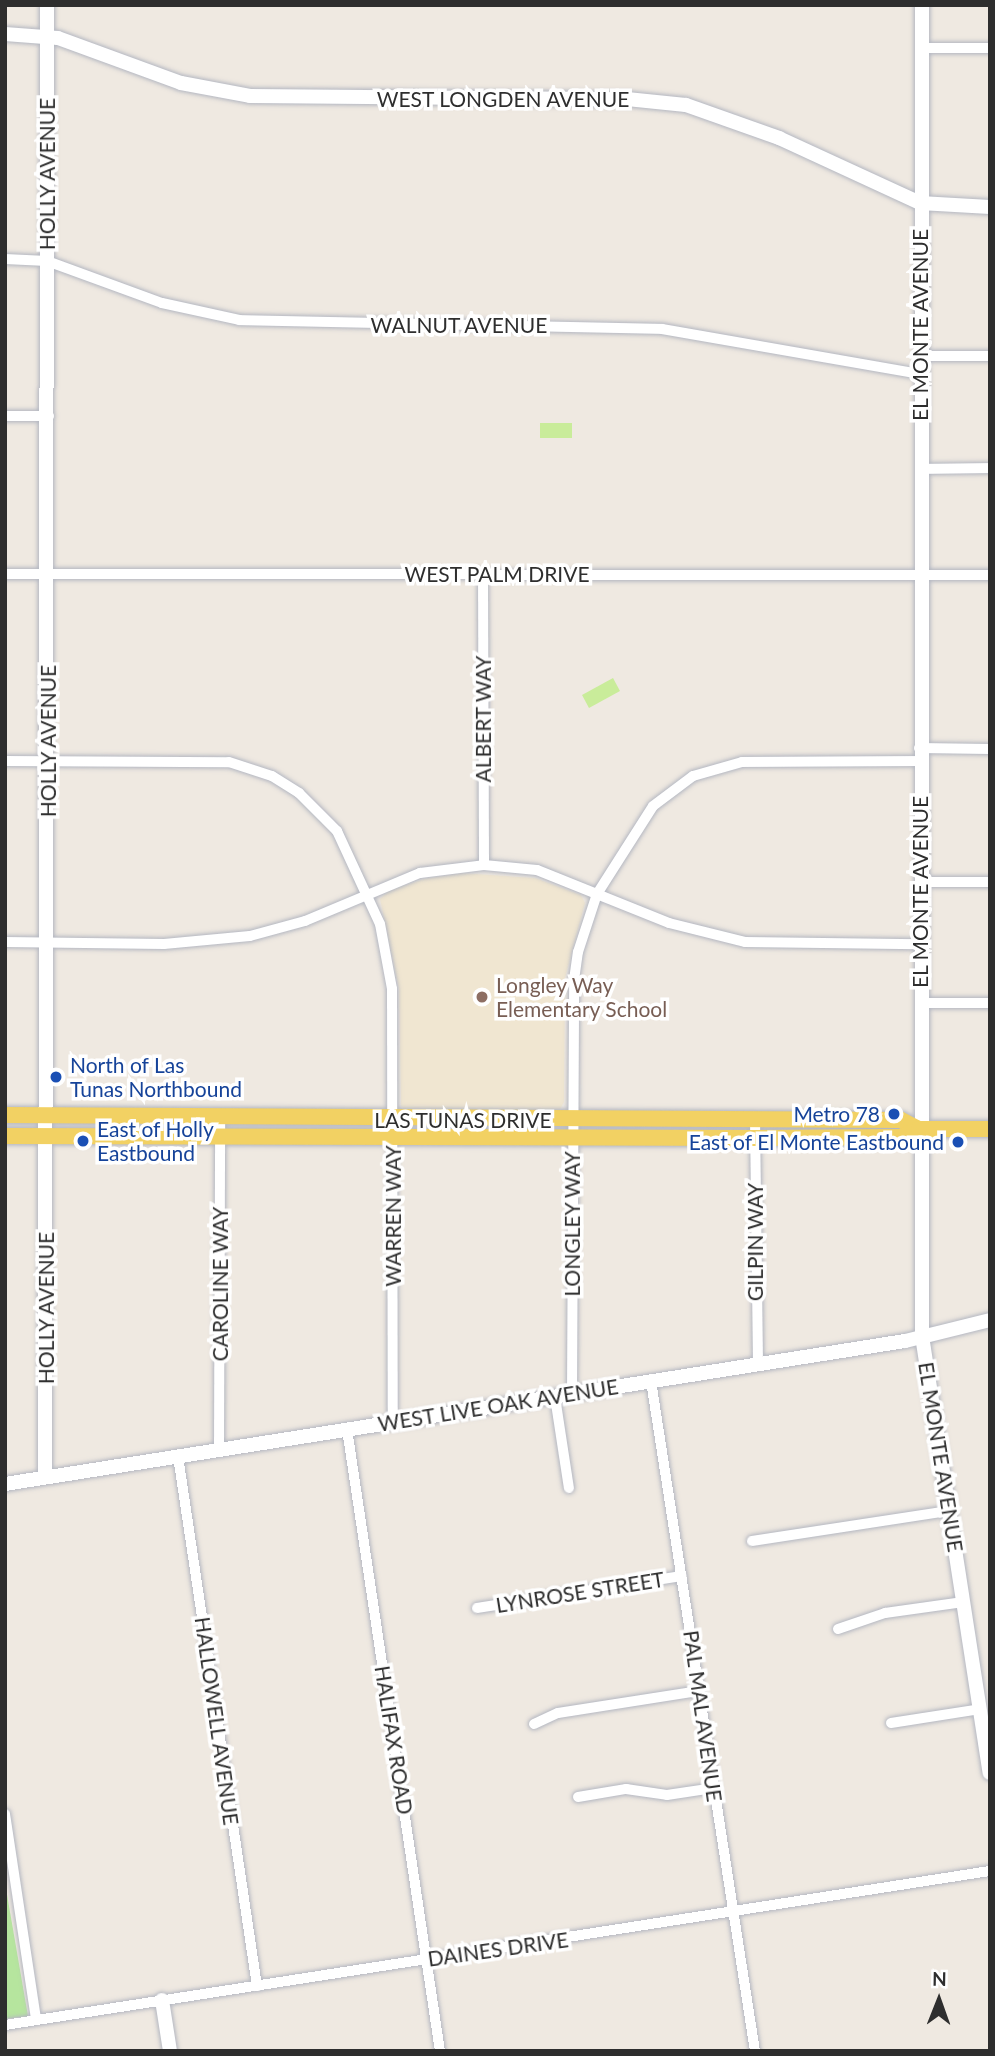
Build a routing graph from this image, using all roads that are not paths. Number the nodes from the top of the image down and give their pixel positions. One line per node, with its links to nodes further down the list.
1 (47, 5): 4 (street, HOLLY AVENUE)
2 (922, 5): 5 (street, EL MONTE AVENUE)
3 (5, 34): 4 (street, WEST LONGDEN AVENUE)
4 (47, 36): 7 (street, WEST LONGDEN AVENUE); 10 (street, HOLLY AVENUE)
5 (922, 48): 6 (street); 7 (street, EL MONTE AVENUE)
6 (990, 48)
7 (920, 202): 8 (street, WEST LONGDEN AVENUE); 11 (street, EL MONTE AVENUE)
8 (990, 206)
9 (5, 259): 10 (street, WALNUT AVENUE)
10 (47, 261): 13 (street, WALNUT AVENUE); 15 (street, HOLLY AVENUE)
11 (919, 356): 12 (street); 13 (street, EL MONTE AVENUE)
12 (990, 356)
13 (919, 374): 17 (street, EL MONTE AVENUE)
14 (5, 416): 15 (street)
15 (49, 416): 19 (street, HOLLY AVENUE)
16 (990, 468): 17 (street)
17 (920, 469): 21 (street, EL MONTE AVENUE)
18 (5, 574): 19 (street, WEST PALM DRIVE)
19 (49, 574): 20 (street, WEST PALM DRIVE); 26 (street, HOLLY AVENUE)
20 (483, 574): 21 (street, WEST PALM DRIVE); 27 (street, ALBERT WAY)
21 (919, 575): 22 (street, WEST PALM DRIVE); 24 (street, EL MONTE AVENUE)
22 (990, 575)
23 (990, 749): 24 (street, LONGLEY WAY)
24 (919, 755): 28 (street, EL MONTE AVENUE); 31 (street, LONGLEY WAY)
25 (5, 761): 26 (street, WARREN WAY)
26 (47, 762): 30 (street, WARREN WAY); 33 (street, HOLLY AVENUE)
27 (484, 864): 30 (street); 31 (street)
28 (920, 882): 29 (street); 34 (street, EL MONTE AVENUE)
29 (990, 882)
30 (368, 894): 33 (street); 41 (street, WARREN WAY)
31 (597, 894): 34 (street); 42 (street, LONGLEY WAY)
32 (5, 942): 33 (street)
33 (47, 942): 38 (street, HOLLY AVENUE)
34 (920, 944): 35 (street, EL MONTE AVENUE)
35 (920, 1003): 36 (street); 43 (street, EL MONTE AVENUE)
36 (990, 1003)
37 (5, 1115): 38 (main road, LAS TUNAS DRIVE)
38 (46, 1115): 39 (main road, LAS TUNAS DRIVE); 46 (street, HOLLY AVENUE)
39 (220, 1119): 41 (main road, LAS TUNAS DRIVE); 47 (street, CAROLINE WAY)
40 (755, 1119): 42 (main road, LAS TUNAS DRIVE); 43 (main road, LAS TUNAS DRIVE); 49 (street, GILPIN WAY)
41 (394, 1120): 42 (main road, LAS TUNAS DRIVE); 48 (street, WARREN WAY)
42 (571, 1128): 48 (main road, LAS TUNAS DRIVE); 49 (main road, LAS TUNAS DRIVE); 54 (street, LONGLEY WAY)
43 (919, 1129): 44 (main road, LAS TUNAS DRIVE); 49 (main road, LAS TUNAS DRIVE); 51 (street, EL MONTE AVENUE)
44 (990, 1129)
45 (5, 1136): 46 (main road, LAS TUNAS DRIVE)
46 (47, 1136): 47 (main road, LAS TUNAS DRIVE); 60 (street, HOLLY AVENUE)
47 (220, 1137): 48 (main road, LAS TUNAS DRIVE); 58 (street, CAROLINE WAY)
48 (393, 1137): 56 (street, WARREN WAY)
49 (756, 1139): 52 (street, GILPIN WAY)
50 (990, 1320): 51 (street, WEST LIVE OAK AVENUE)
51 (922, 1336): 52 (street, WEST LIVE OAK AVENUE); 63 (street, EL MONTE AVENUE)
52 (758, 1365): 53 (street, WEST LIVE OAK AVENUE)
53 (651, 1381): 54 (street, WEST LIVE OAK AVENUE); 65 (street, PAL MAL AVENUE)
54 (572, 1394): 55 (street, WEST LIVE OAK AVENUE)
55 (555, 1397): 56 (street, WEST LIVE OAK AVENUE); 62 (street)
56 (393, 1421): 57 (street, WEST LIVE OAK AVENUE)
57 (347, 1429): 58 (street, WEST LIVE OAK AVENUE); 80 (street, HALIFAX ROAD)
58 (219, 1450): 59 (street, WEST LIVE OAK AVENUE)
59 (178, 1456): 60 (street, WEST LIVE OAK AVENUE); 81 (street, HALLOWELL AVENUE)
60 (45, 1477): 61 (street, WEST LIVE OAK AVENUE)
61 (5, 1484)
62 (569, 1488)
63 (949, 1511): 64 (street); 66 (street, EL MONTE AVENUE)
64 (752, 1541)
65 (682, 1576): 67 (street, LYNROSE STREET); 69 (street, PAL MAL AVENUE)
66 (963, 1602): 68 (street); 70 (street, EL MONTE AVENUE)
67 (478, 1608)
68 (838, 1629)
69 (699, 1691): 72 (street); 75 (street, PAL MAL AVENUE)
70 (980, 1709): 71 (street); 73 (street, EL MONTE AVENUE)
71 (891, 1723)
72 (534, 1724)
73 (988, 1750): 74 (street, EL MONTE AVENUE)
74 (990, 1773)
75 (714, 1788): 76 (street); 79 (street, PAL MAL AVENUE)
76 (578, 1797)
77 (5, 1814): 83 (street)
78 (990, 1871): 79 (street, DAINES DRIVE)
79 (733, 1911): 80 (street, DAINES DRIVE); 87 (street, PAL MAL AVENUE)
80 (426, 1959): 81 (street, DAINES DRIVE); 86 (street, HALIFAX ROAD)
81 (257, 1986): 82 (street, DAINES DRIVE)
82 (162, 2000): 83 (street, DAINES DRIVE); 85 (street)
83 (36, 2020): 84 (street, DAINES DRIVE)
84 (5, 2025)
85 (170, 2051)
86 (440, 2051)
87 (755, 2051)

